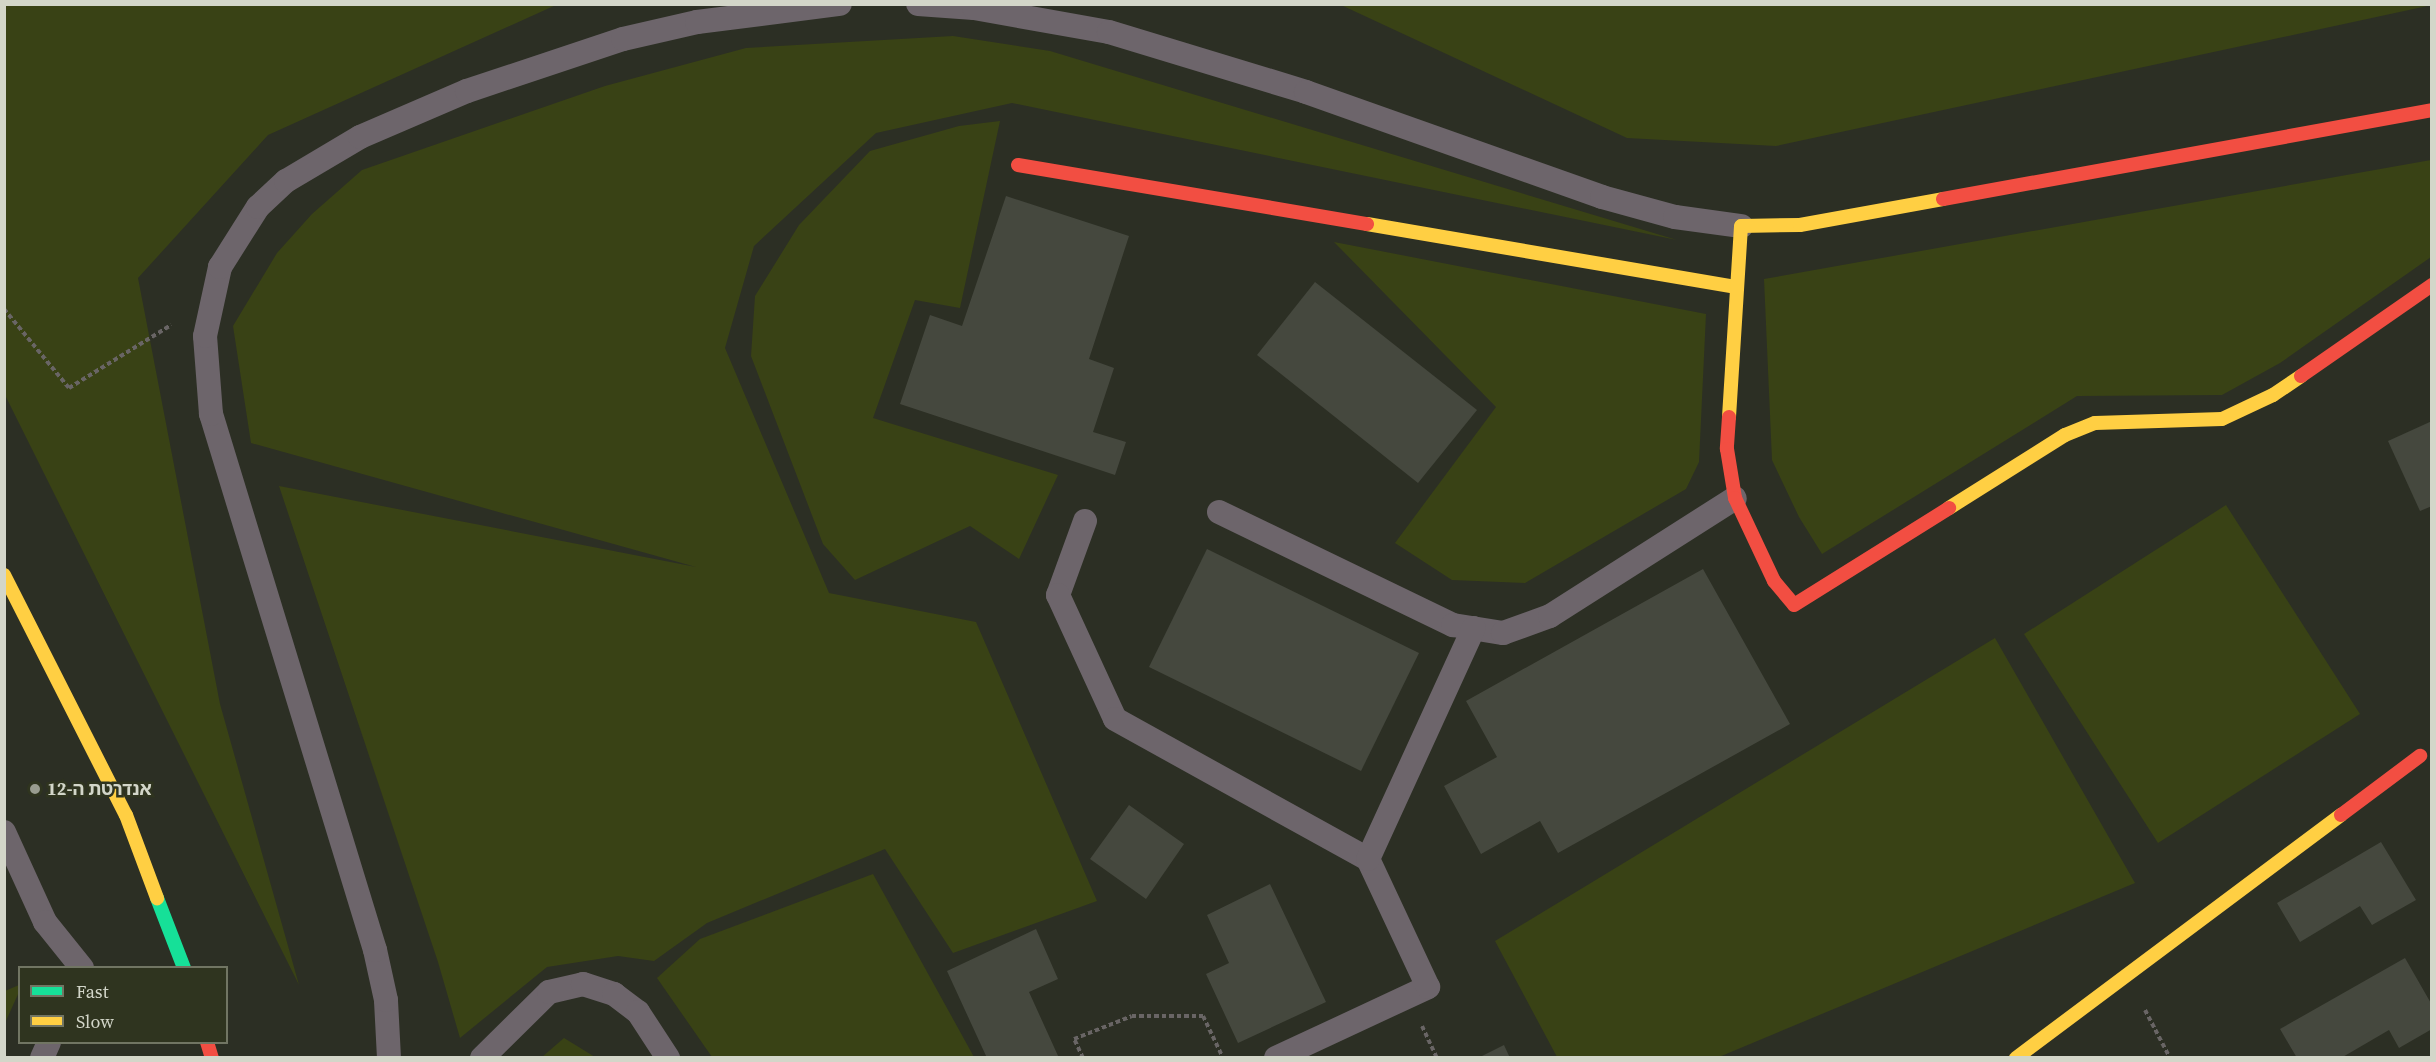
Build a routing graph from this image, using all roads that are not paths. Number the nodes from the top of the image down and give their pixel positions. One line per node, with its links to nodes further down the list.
1 (840, 4): 20 (lane)
2 (918, 4): 5 (lane)
3 (2432, 110): 5 (street)
4 (1018, 165): 7 (street)
5 (1741, 226): 7 (street)
6 (2432, 285): 8 (street)
7 (1737, 286): 8 (street)
8 (1735, 498): 12 (lane)
9 (1219, 512): 12 (lane)
10 (1085, 521): 15 (lane)
11 (4, 574): 17 (street)
12 (1474, 628): 15 (lane)
13 (2420, 756): 24 (street)
14 (4, 832): 16 (lane)
15 (1368, 859): 23 (lane)
16 (80, 966)
17 (183, 966)
18 (48, 1044): 19 (lane)
19 (42, 1058)
20 (389, 1058)
21 (482, 1058): 22 (lane)
22 (668, 1058)
23 (1276, 1058)
24 (2016, 1058)

